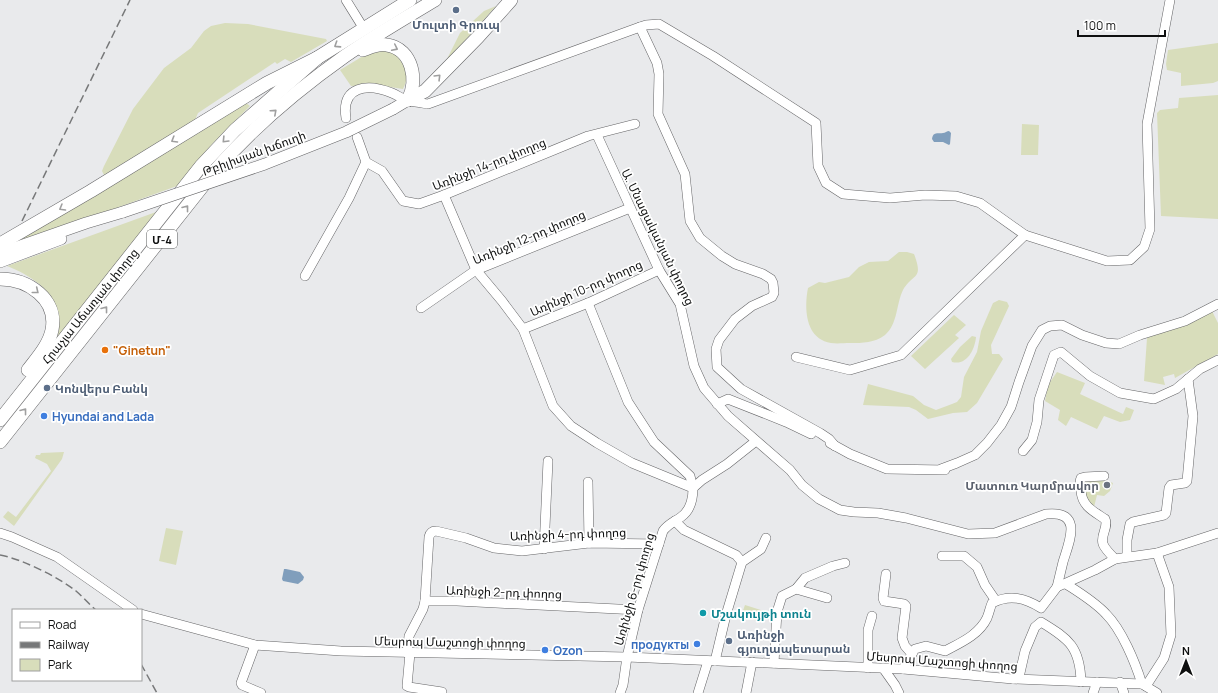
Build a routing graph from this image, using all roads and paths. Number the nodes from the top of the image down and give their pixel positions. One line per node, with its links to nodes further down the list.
1 (346, 0): 8 (street)
2 (410, 0): 6 (highway, Մ-4)
3 (435, 0): 6 (highway, Մ-4)
4 (511, 0): 11 (highway, one-way to 4)
5 (1170, 0): 20 (street)
6 (387, 22): 8 (highway, Մ-4); 9 (highway, Մ-4)
7 (640, 27): 11 (street); 20 (street); 40 (street)
8 (364, 29): 10 (highway, Մ-4, one-way to 10)
9 (345, 56): 11 (highway, one-way to 11); 39 (highway, Հրաչյա Աճառյան փողոց / Մ-4, one-way to 9)
10 (317, 58): 21 (highway, one-way to 21); 37 (highway, Հրաչյա Աճառյան փողոց / Մ-4, one-way to 37)
11 (408, 100): 12 (street); 19 (main road, Թբիլիսյան խճուղի, bridge)
12 (346, 118)
13 (635, 124): 14 (street, Առինջի 14-րդ փողոց)
14 (597, 134): 17 (street, Առինջի 14-րդ փողոց); 18 (street, Ա. Մնացականյան փողոց)
15 (357, 137): 16 (street)
16 (366, 162): 17 (street, Առինջի 14-րդ փողոց); 26 (street)
17 (444, 195): 24 (street)
18 (630, 208): 24 (street, Առինջի 12-րդ փողոց); 25 (street, Ա. Մնացականյան փողոց)
19 (104, 218): 22 (main road, Թբիլիսյան խճուղի); 23 (main road, Թբիլիսյան խճուղի)
20 (1026, 235): 32 (street)
21 (0, 244)
22 (0, 253)
23 (0, 262)
24 (476, 270): 30 (street, Առինջի 12-րդ փողոց); 31 (street)
25 (659, 270): 28 (street, Առինջի 10-րդ փողոց); 35 (street, Ա. Մնացականյան փողոց)
26 (305, 276)
27 (0, 279): 36 (highway, one-way to 36)
28 (588, 303): 31 (street, Առինջի 10-րդ փողոց); 47 (street)
29 (1218, 304): 43 (street)
30 (421, 308)
31 (523, 329): 47 (street)
32 (796, 357)
33 (1218, 360): 34 (street)
34 (1188, 379): 41 (street); 57 (street)
35 (716, 404): 38 (street, Ա. Մնացականյան փողոց); 40 (street)
36 (0, 407)
37 (0, 420)
38 (756, 441): 47 (street); 62 (street, Ա. Մնացականյան փողոց)
39 (0, 442)
40 (835, 446): 43 (street)
41 (1022, 451)
42 (548, 461): 54 (street)
43 (941, 469): 44 (street)
44 (952, 472)
45 (1104, 476): 58 (street)
46 (588, 482): 52 (street)
47 (693, 488): 48 (street, Առինջի 6-րդ փողոց)
48 (675, 521): 53 (street, Առինջի 6-րդ փողոց); 59 (street)
49 (0, 533): 67 (street)
50 (1218, 533): 55 (street)
51 (766, 538): 59 (street)
52 (589, 543): 53 (street, Առինջի 4-րդ փողոց); 54 (street, Առինջի 4-րդ փողոց)
53 (659, 544): 68 (street, Առինջի 6-րդ փողոց)
54 (544, 549): 65 (street, Առինջի 4-րդ փողոց)
55 (1157, 552): 57 (street); 85 (street)
56 (942, 556): 66 (street)
57 (1127, 556): 58 (street)
58 (1115, 559): 62 (street)
59 (742, 562): 75 (street)
60 (845, 563): 63 (street)
61 (886, 574): 73 (street)
62 (1062, 585): 66 (street); 85 (street)
63 (796, 589): 64 (street); 77 (street)
64 (827, 598)
65 (425, 601): 68 (street, Առինջի 2-րդ փողոց); 72 (street)
66 (996, 601): 73 (street)
67 (132, 609)
68 (638, 610): 74 (street, Առինջի 6-րդ փողոց)
69 (142, 614): 71 (street, Մեսրոպ Մաշտոցի փողոց)
70 (872, 616): 78 (street)
71 (255, 645): 72 (street, Մեսրոպ Մաշտոցի փողոց); 87 (street)
72 (408, 653): 74 (street, Մեսրոպ Մաշտոցի փողոց); 86 (street)
73 (912, 654): 80 (street)
74 (627, 657): 75 (street, Մեսրոպ Մաշտոցի փողոց); 88 (street, Առինջի 6-րդ փողոց)
75 (711, 661): 76 (street, Մեսրոպ Մաշտոցի փողոց); 89 (street)
76 (752, 662): 77 (street, Մեսրոպ Մաշտոցի փողոց); 90 (street)
77 (774, 664): 78 (street, Մեսրոպ Մաշտոցի փողոց)
78 (868, 668): 79 (street, Մեսրոպ Մաշտոցի փողոց)
79 (883, 668): 80 (street, Մեսրոպ Մաշտոցի փողոց); 91 (street)
80 (902, 669): 81 (street, Մեսրոպ Մաշտոցի փողոց)
81 (1013, 679): 82 (street, Մեսրոպ Մաշտոցի փողոց); 82 (street)
82 (1081, 682): 83 (street, Մեսրոպ Մաշտոցի փողոց)
83 (1097, 682): 84 (street, Մեսրոպ Մաշտոցի փողոց); 92 (street)
84 (1120, 682): 85 (street, Մեսրոպ Մաշտոցի փողոց); 93 (street)
85 (1144, 685): 94 (street)
86 (442, 692)
87 (261, 693)
88 (620, 693)
89 (698, 693)
90 (746, 693)
91 (899, 693)
92 (1093, 693)
93 (1124, 693)
94 (1157, 693)

